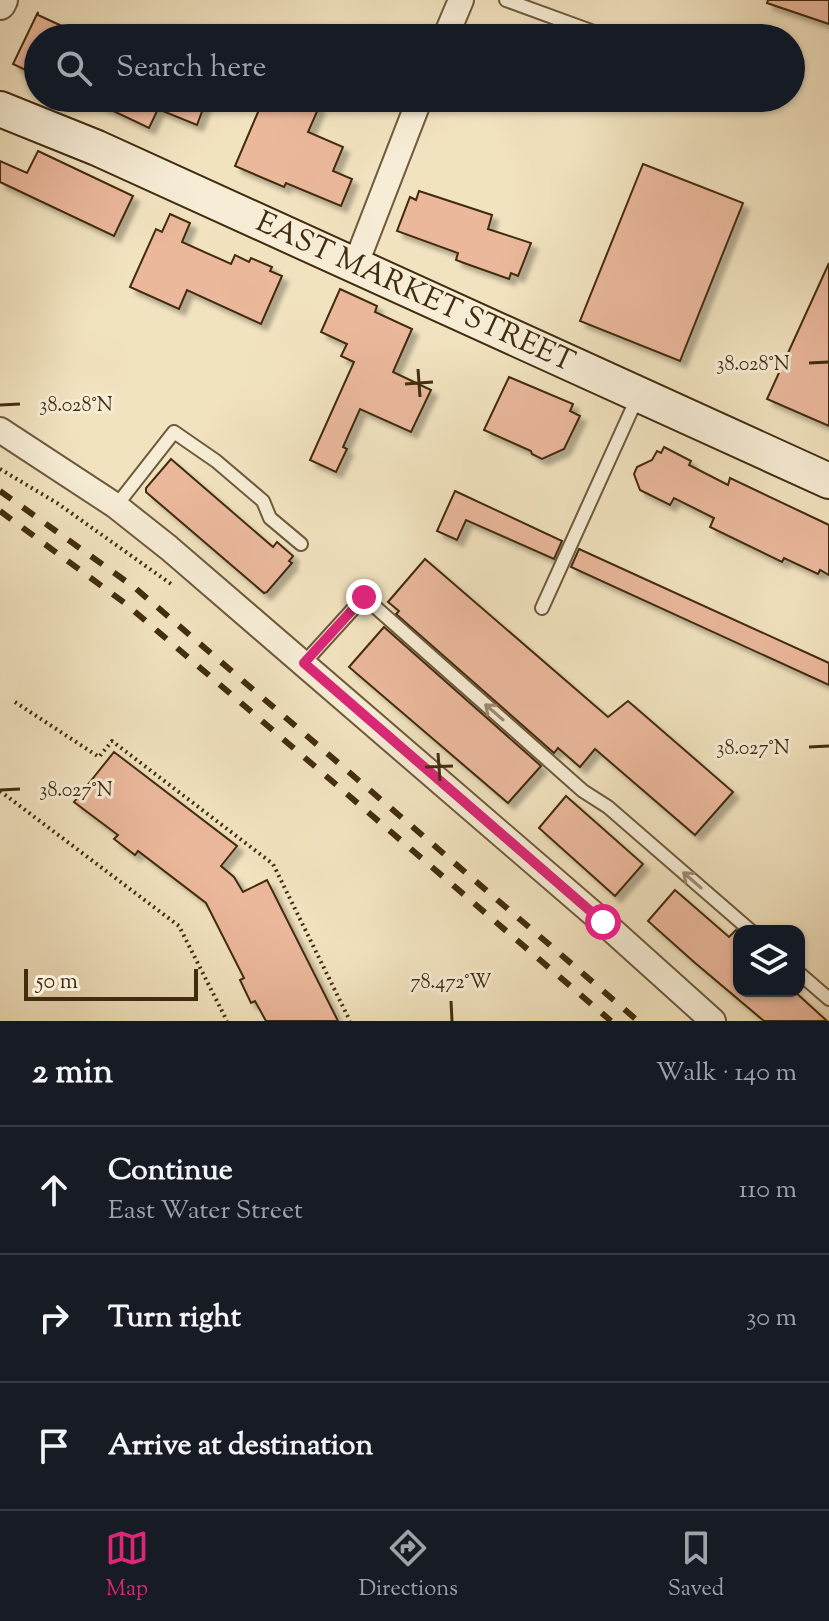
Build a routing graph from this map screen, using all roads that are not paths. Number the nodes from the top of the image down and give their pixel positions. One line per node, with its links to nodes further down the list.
1 (461, 0): 3 (street)
2 (506, 0): 4 (lane)
3 (451, 24)
4 (572, 24)
5 (0, 109): 7 (main road, EAST MARKET STREET)
6 (415, 112): 7 (street)
7 (355, 266): 8 (main road, EAST MARKET STREET)
8 (638, 394): 10 (main road, EAST MARKET STREET); 13 (lane)
9 (0, 430): 11 (street)
10 (829, 481)
11 (116, 506): 12 (lane); 14 (street)
12 (301, 544)
13 (542, 608)
14 (304, 663): 15 (lane, one-way to 14); 18 (street)
15 (744, 925)
16 (805, 978): 17 (lane)
17 (829, 999)
18 (713, 1021)

